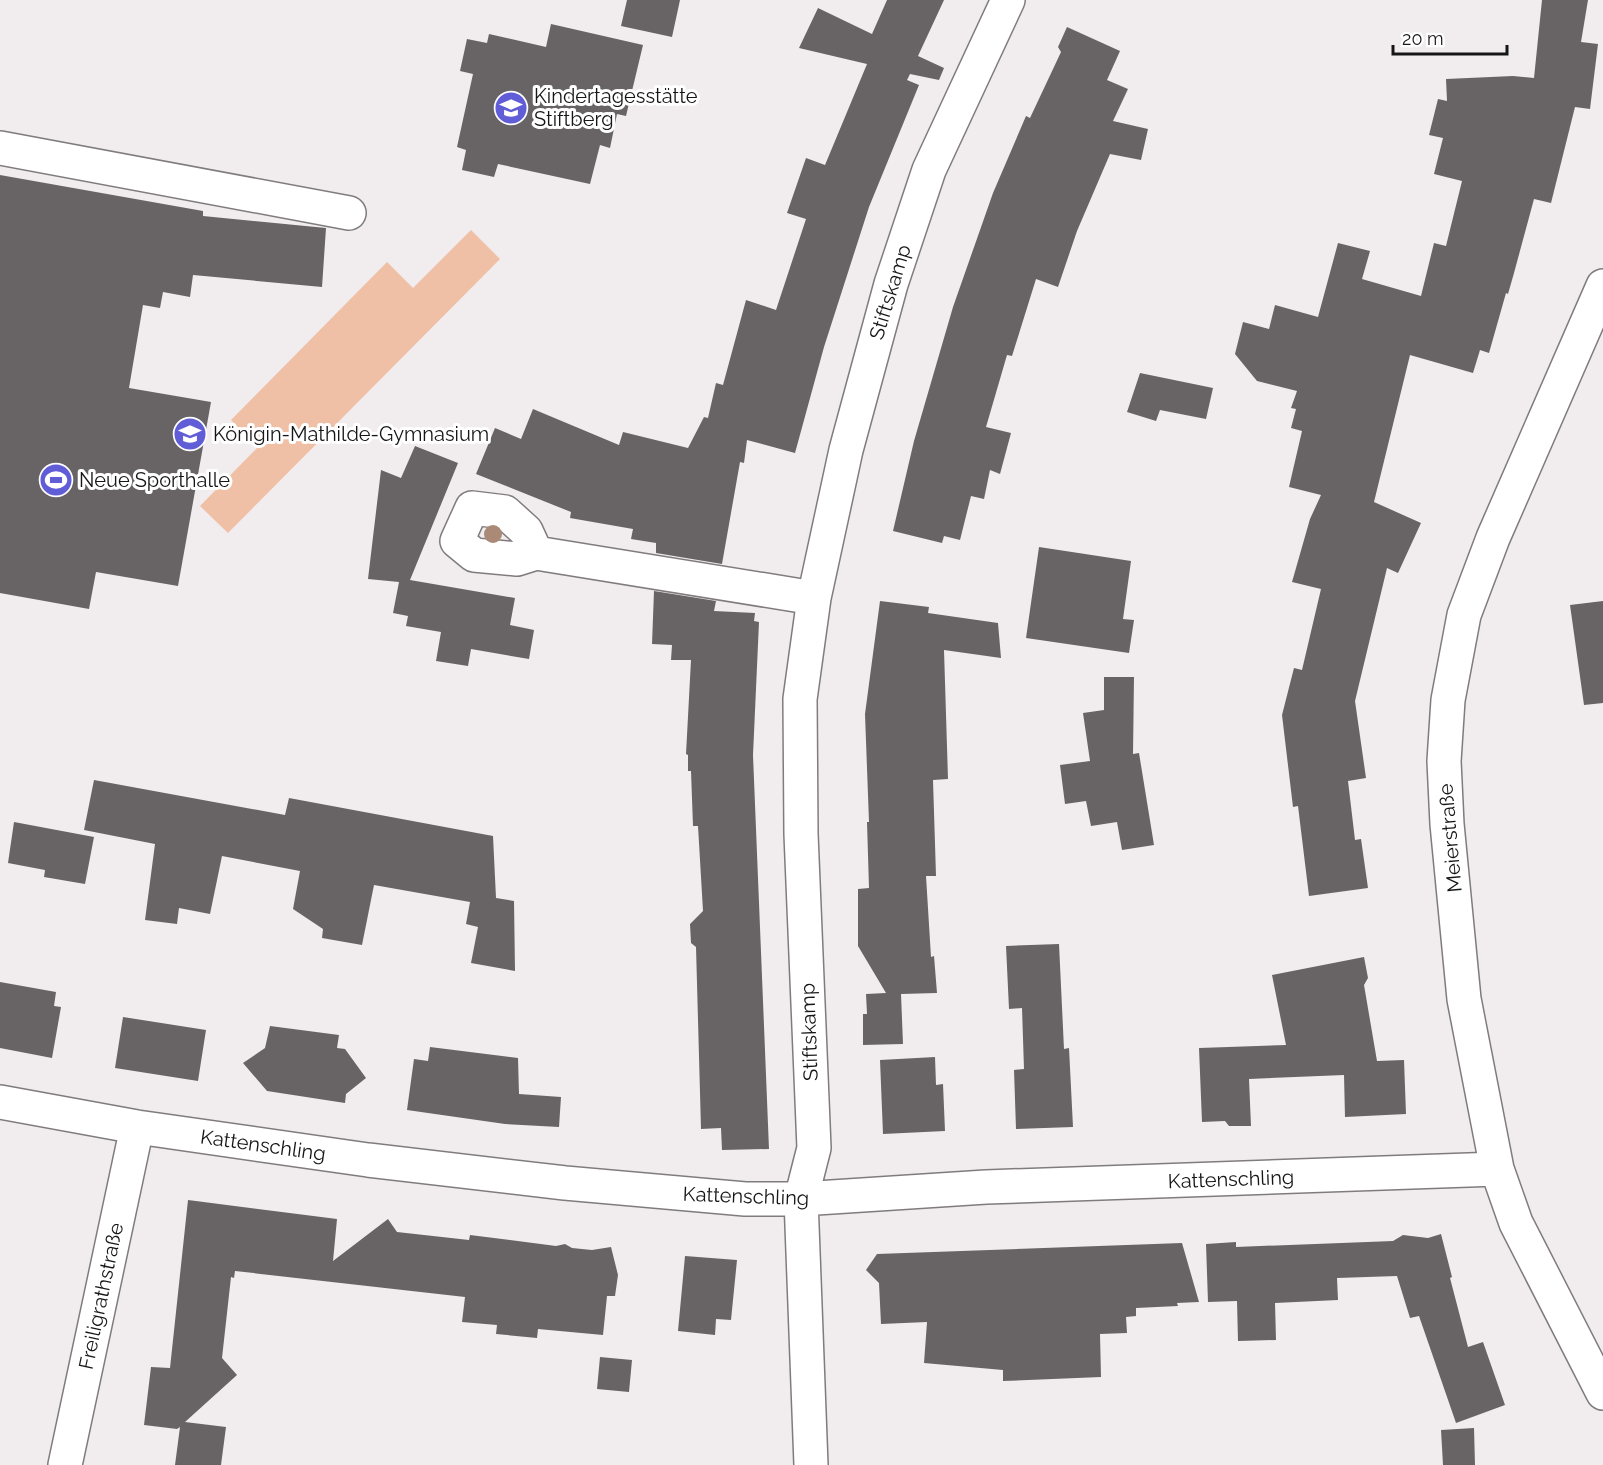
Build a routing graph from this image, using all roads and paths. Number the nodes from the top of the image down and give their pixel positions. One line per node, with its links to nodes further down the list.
1 (1008, 0): 6 (street, Stiftskamp)
2 (0, 148): 3 (street)
3 (349, 213)
4 (1603, 286): 9 (street, Meierstraße)
5 (536, 553): 6 (street)
6 (814, 598): 10 (street, Stiftskamp)
7 (0, 1102): 8 (street, Kattenschling)
8 (137, 1127): 10 (street, Kattenschling); 12 (street, Freiligrathstraße)
9 (1497, 1169): 10 (street, Kattenschling); 11 (street, Meierstraße)
10 (801, 1199): 13 (street, Stiftskamp)
11 (1603, 1393)
12 (66, 1465)
13 (811, 1465)

